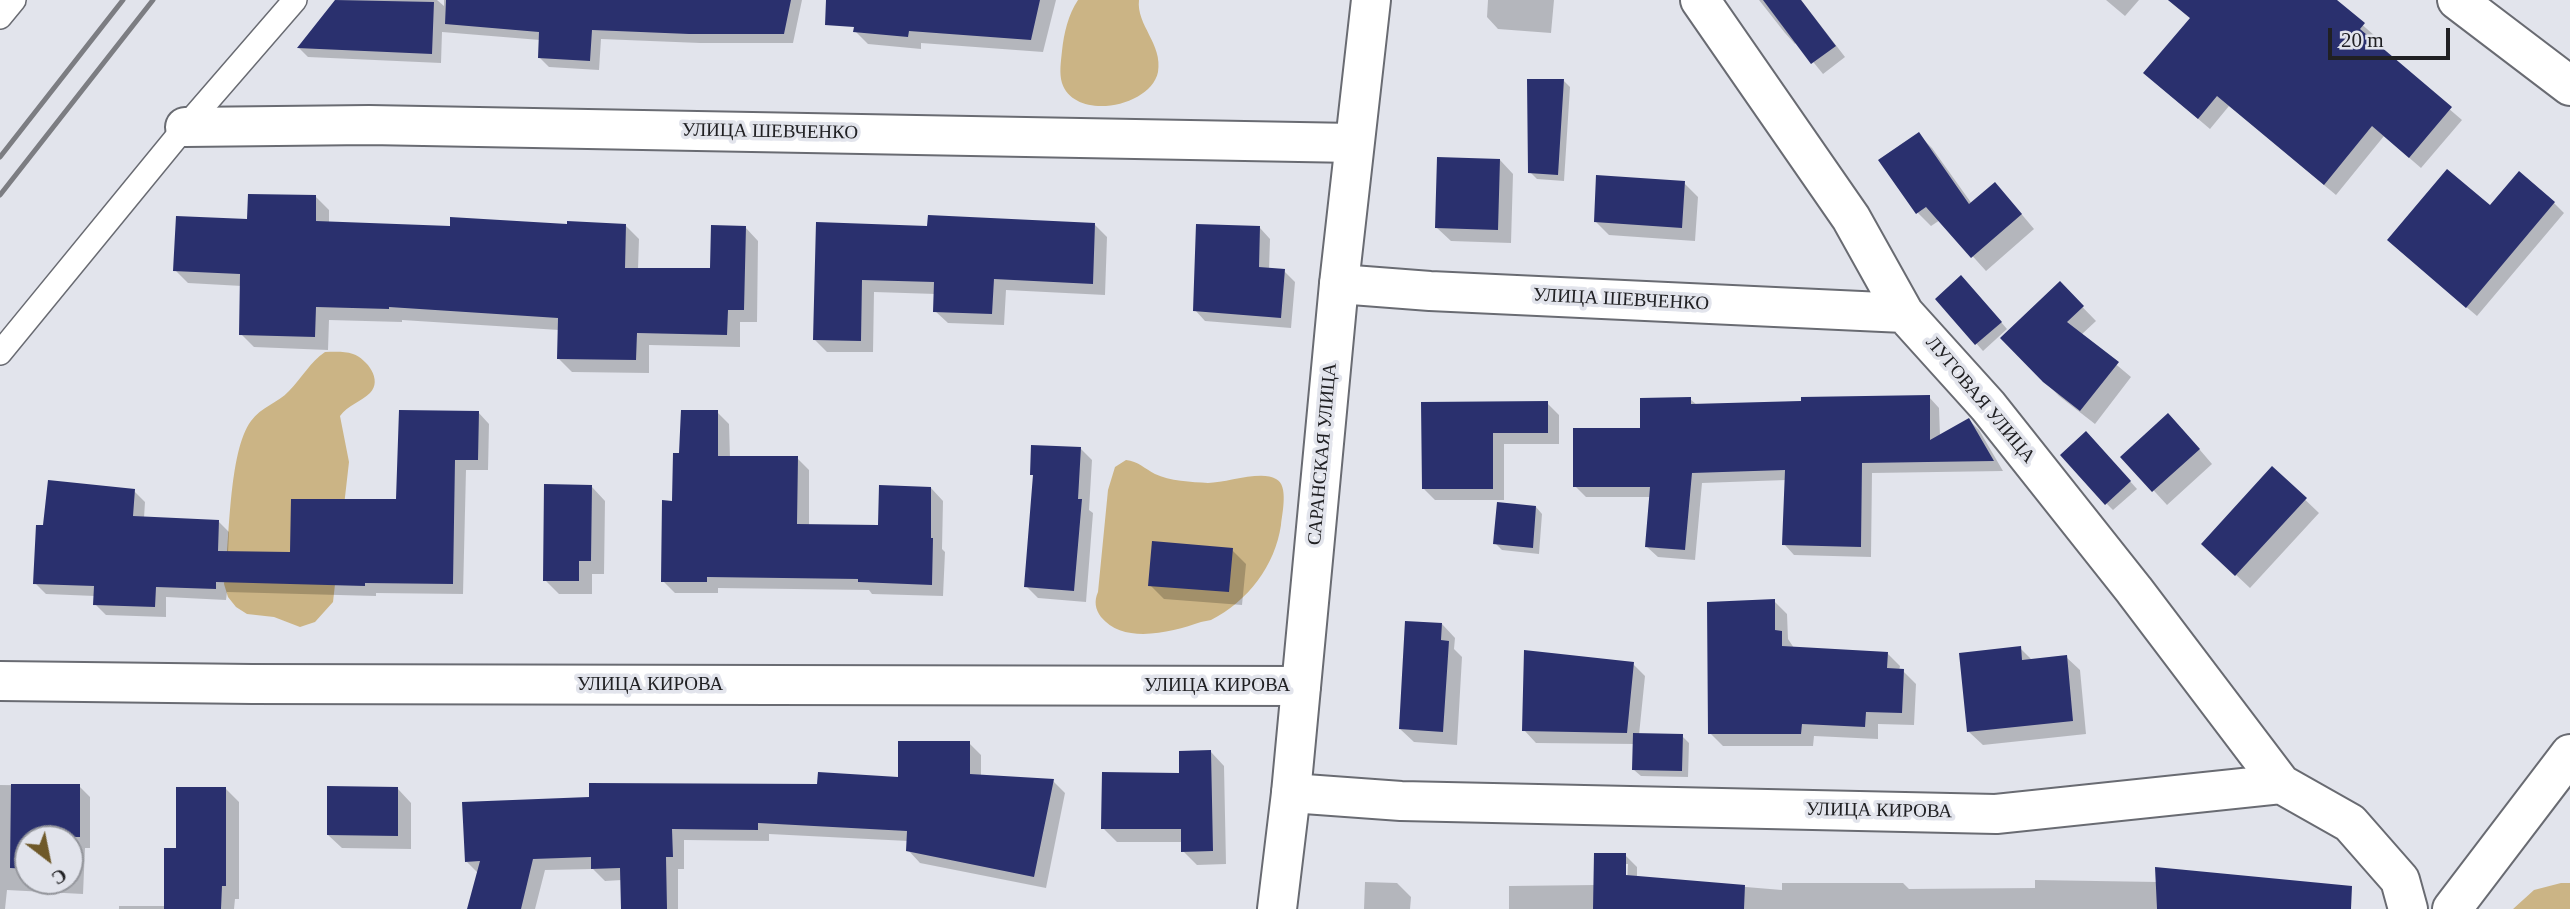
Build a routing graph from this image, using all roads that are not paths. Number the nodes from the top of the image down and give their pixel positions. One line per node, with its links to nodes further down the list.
1 (14, 0): 6 (lane)
2 (295, 0): 8 (lane)
3 (1371, 0): 9 (street, САРАНСКАЯ УЛИЦА)
4 (1700, 0): 11 (street, ЛУГОВАЯ УЛИЦА)
5 (2457, 0): 7 (street)
6 (0, 17)
7 (2570, 86)
8 (185, 127): 9 (street, УЛИЦА ШЕВЧЕНКО); 12 (lane)
9 (1354, 143): 10 (street, САРАНСКАЯ УЛИЦА)
10 (1339, 284): 11 (street, УЛИЦА ШЕВЧЕНКО); 14 (street, САРАНСКАЯ УЛИЦА)
11 (1904, 313): 16 (street, ЛУГОВАЯ УЛИЦА)
12 (0, 353)
13 (0, 681): 14 (street, УЛИЦА КИРОВА)
14 (1301, 686): 17 (street, САРАНСКАЯ УЛИЦА)
15 (2570, 754): 20 (street)
16 (2281, 784): 17 (street, УЛИЦА КИРОВА); 19 (street)
17 (1291, 793): 18 (street, САРАНСКАЯ УЛИЦА)
18 (1277, 909)
19 (2407, 909)
20 (2452, 909)

